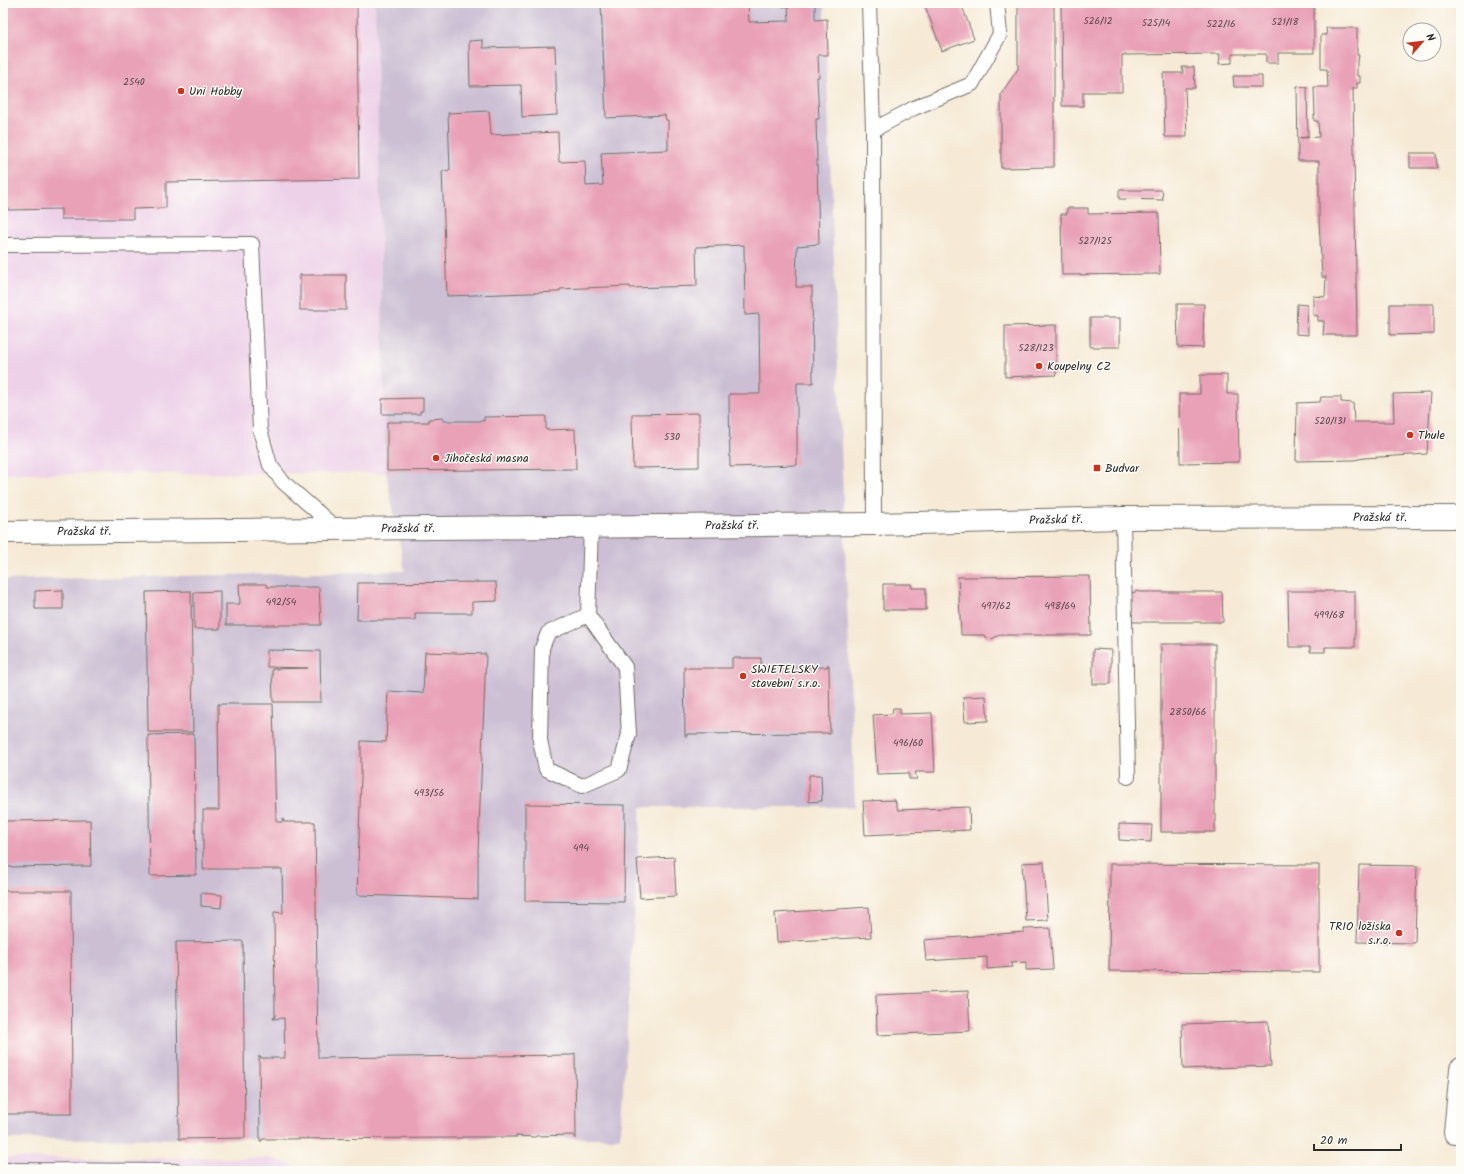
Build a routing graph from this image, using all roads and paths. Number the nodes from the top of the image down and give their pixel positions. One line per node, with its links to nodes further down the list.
1 (869, 3): 3 (lane)
2 (997, 3): 3 (lane)
3 (873, 130): 7 (lane)
4 (3, 245): 9 (lane)
5 (1461, 517): 6 (main road, Pražská tř.)
6 (1123, 518): 7 (main road, Pražská tř.); 12 (lane)
7 (874, 524): 8 (main road, Pražská tř.)
8 (591, 526): 9 (main road, Pražská tř.); 11 (lane)
9 (337, 529): 10 (main road, Pražská tř.)
10 (3, 532)
11 (588, 615): 11 (lane)
12 (1128, 777)
13 (1461, 1069): 14 (main road)
14 (1458, 1133)
15 (3, 1170): 16 (lane)
16 (169, 1171)

